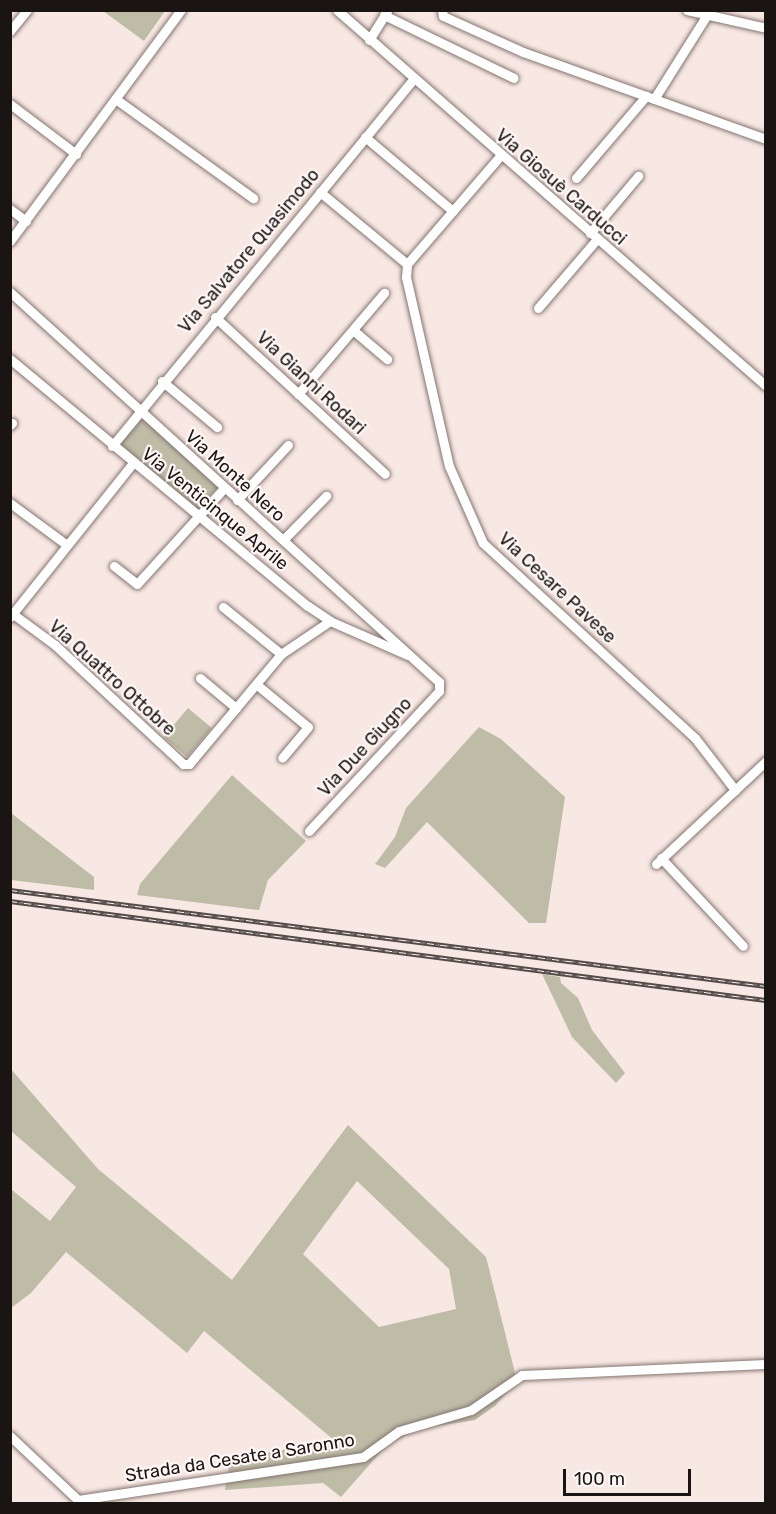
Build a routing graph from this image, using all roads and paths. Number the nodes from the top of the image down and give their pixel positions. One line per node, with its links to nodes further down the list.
1 (27, 10): 9 (street)
2 (181, 10): 14 (street)
3 (336, 10): 10 (street, Via Giosuè Carducci)
4 (442, 10): 13 (street)
5 (687, 10): 7 (street)
6 (386, 13): 10 (street); 11 (street)
7 (709, 13): 8 (street); 13 (street)
8 (765, 28)
9 (10, 31)
10 (369, 40): 12 (street, Via Giosuè Carducci)
11 (514, 78)
12 (413, 80): 16 (street, Via Salvatore Quasimodo); 19 (street, Via Giosuè Carducci)
13 (650, 98): 17 (street); 21 (street)
14 (117, 100): 18 (street); 23 (street)
15 (10, 104): 18 (street)
16 (365, 137): 22 (street, Via Salvatore Quasimodo); 25 (street)
17 (765, 139)
18 (76, 154): 26 (street)
19 (500, 156): 25 (street); 27 (street, Via Giosuè Carducci)
20 (638, 176): 27 (street)
21 (576, 178)
22 (320, 192): 29 (street); 33 (street, Via Salvatore Quasimodo)
23 (253, 198)
24 (10, 209): 26 (street)
25 (453, 211): 29 (street)
26 (26, 221): 28 (street)
27 (593, 236): 32 (street); 38 (street, Via Giosuè Carducci)
28 (10, 241)
29 (407, 264): 65 (street, Via Cesare Pavese)
30 (10, 292): 40 (street, Via Monte Nero)
31 (384, 293): 34 (street)
32 (538, 308)
33 (216, 317): 37 (street, Via Salvatore Quasimodo); 39 (street, Via Gianni Rodari)
34 (353, 330): 36 (street); 39 (street)
35 (10, 359): 43 (street, Via Venticinque Aprile)
36 (387, 359)
37 (162, 381): 40 (street, Via Salvatore Quasimodo); 41 (street)
38 (765, 386)
39 (298, 394): 45 (street, Via Gianni Rodari)
40 (140, 411): 43 (street, Via Salvatore Quasimodo); 46 (street, Via Monte Nero)
41 (217, 428)
42 (288, 445): 48 (street)
43 (112, 446): 44 (street, Via Venticinque Aprile)
44 (133, 463): 50 (street, Via Venticinque Aprile); 52 (street)
45 (385, 474)
46 (224, 488): 48 (street, Via Monte Nero); 50 (street)
47 (326, 496): 51 (street)
48 (237, 500): 51 (street, Via Monte Nero)
49 (10, 503): 52 (street)
50 (198, 516): 53 (street); 56 (street, Via Venticinque Aprile)
51 (283, 540): 58 (street, Via Monte Nero)
52 (67, 544): 55 (street)
53 (114, 566)
54 (223, 607): 57 (street)
55 (12, 616): 62 (street, Via Quattro Ottobre)
56 (330, 621): 57 (street); 58 (street, Via Venticinque Aprile)
57 (280, 654): 61 (street)
58 (416, 658): 60 (street, Via Monte Nero)
59 (200, 678): 62 (street)
60 (439, 682): 66 (street, Via Due Giugno)
61 (256, 684): 62 (street); 63 (street)
62 (236, 708)
63 (282, 758)
64 (765, 761): 65 (street)
65 (735, 790): 67 (street)
66 (309, 831)
67 (744, 946)
68 (765, 1364): 70 (street, Strada da Cesate a Saronno)
69 (10, 1436): 70 (street, Strada da Cesate a Saronno)
70 (76, 1502)

